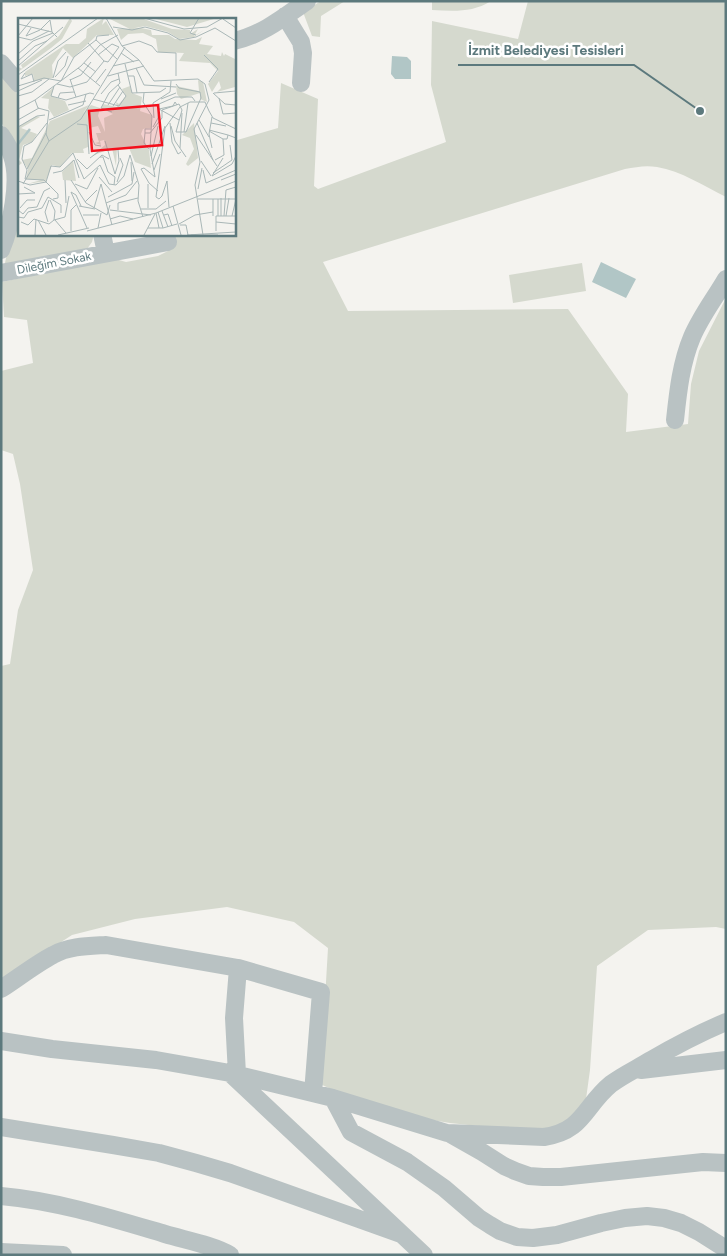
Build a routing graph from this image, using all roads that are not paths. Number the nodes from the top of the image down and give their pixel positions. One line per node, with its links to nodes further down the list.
1 (307, 1): 2 (street)
2 (285, 16): 3 (street); 6 (street)
3 (235, 41)
4 (1, 63): 5 (street)
5 (18, 83)
6 (301, 83)
7 (1, 135): 10 (street)
8 (102, 235): 11 (street)
9 (168, 242): 11 (street, Dileğim Sokak)
10 (1, 250)
11 (106, 253): 12 (street, Dileğim Sokak)
12 (1, 273)
13 (726, 279): 14 (street)
14 (676, 420)
15 (238, 968): 16 (street); 21 (street); 22 (street)
16 (1, 989)
17 (726, 1022): 20 (street)
18 (1, 1041): 21 (street)
19 (726, 1060): 20 (street)
20 (633, 1071): 25 (street)
21 (233, 1074): 22 (street); 28 (street)
22 (313, 1093): 23 (street)
23 (333, 1098): 25 (street); 29 (street)
24 (1, 1127): 28 (street)
25 (447, 1133): 26 (street)
26 (726, 1163)
27 (1, 1196): 32 (street)
28 (401, 1234): 33 (street)
29 (726, 1249)
30 (1, 1252): 31 (street)
31 (63, 1255)
32 (230, 1255)
33 (424, 1255)

